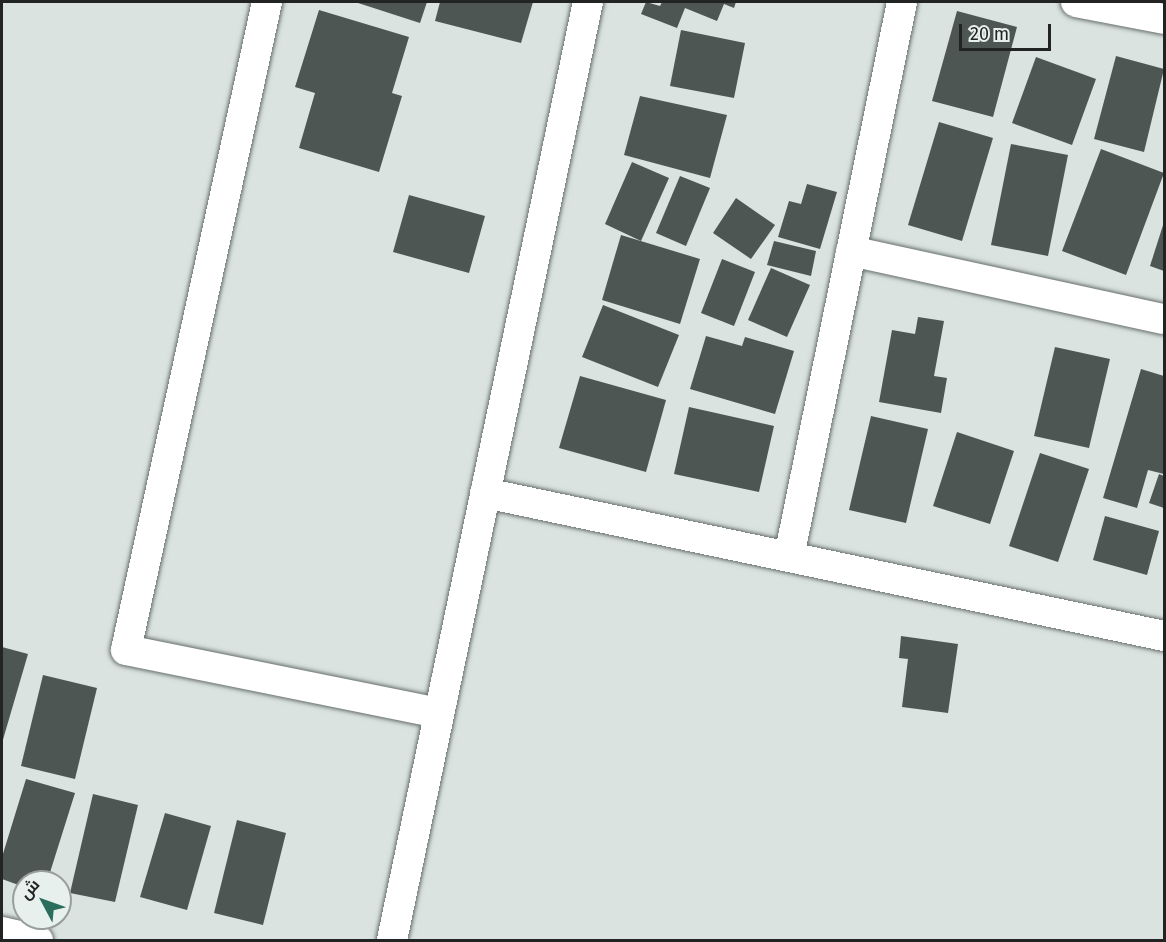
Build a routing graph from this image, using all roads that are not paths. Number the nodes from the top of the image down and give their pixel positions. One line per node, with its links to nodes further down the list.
1 (267, 2): 11 (street)
2 (588, 2): 8 (street)
3 (902, 2): 6 (street)
4 (1076, 2): 5 (street)
5 (1164, 19)
6 (851, 251): 7 (street); 9 (street)
7 (1164, 319)
8 (485, 493): 9 (street); 11 (street)
9 (789, 557): 10 (street)
10 (1164, 636)
11 (439, 713): 14 (street)
12 (2, 932): 13 (street)
13 (38, 940)
14 (392, 940)

